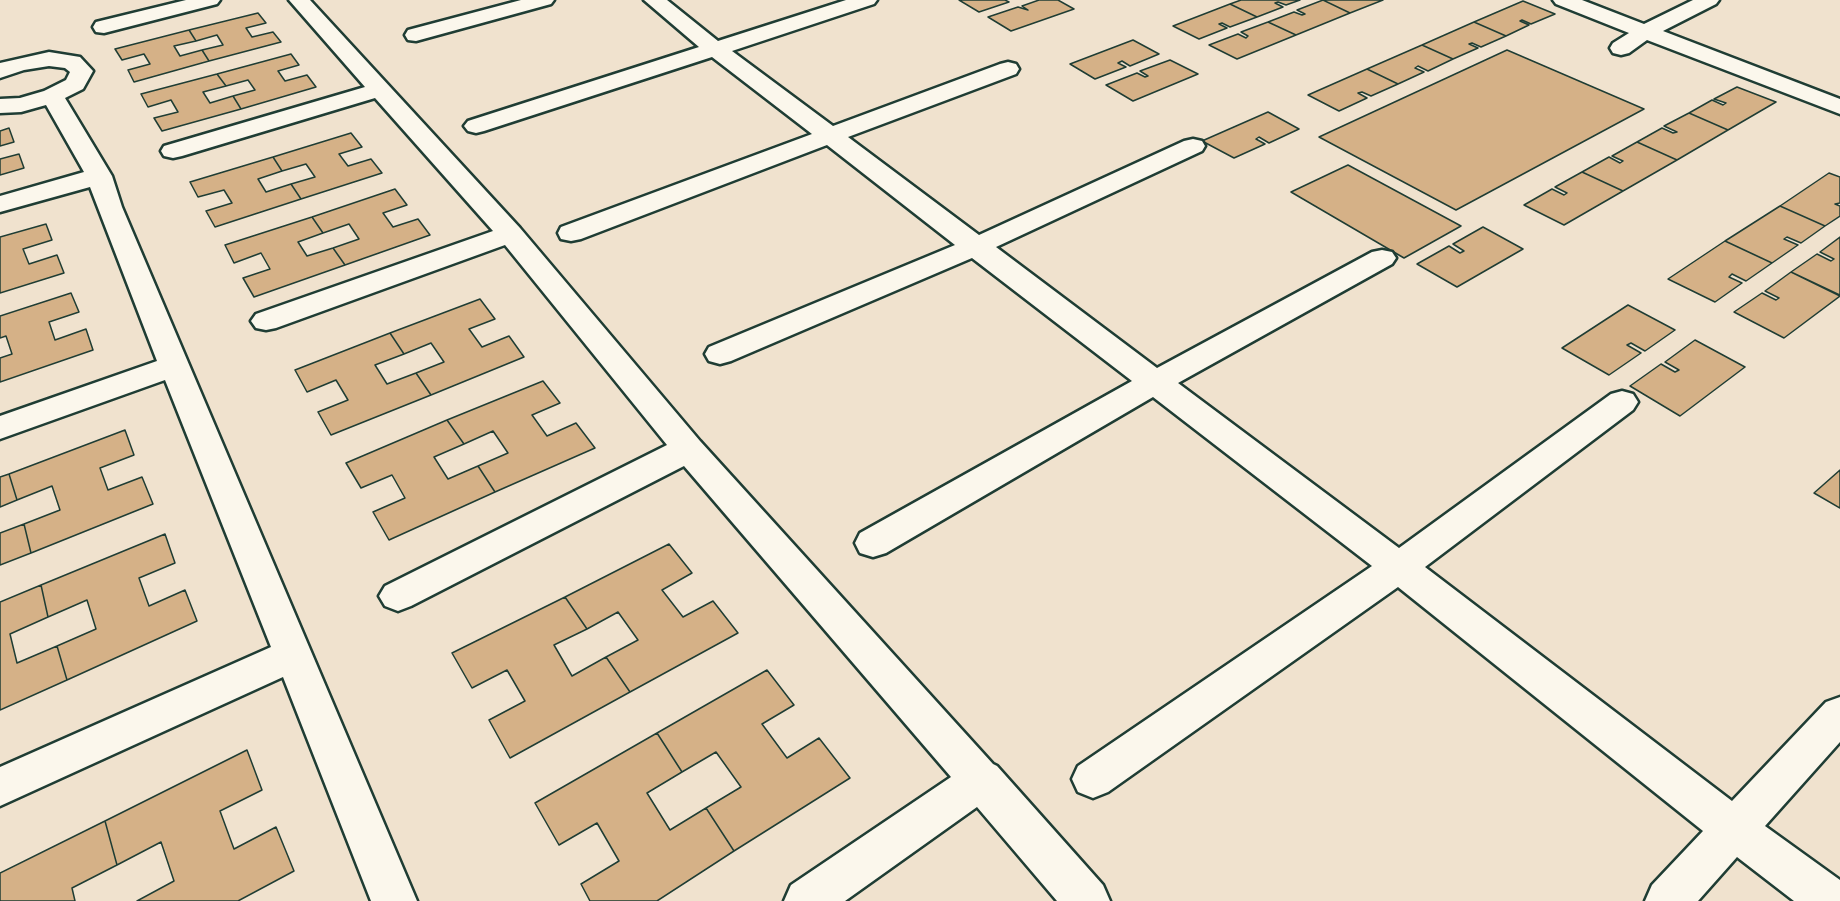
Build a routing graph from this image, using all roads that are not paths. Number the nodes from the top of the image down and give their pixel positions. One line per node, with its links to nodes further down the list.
1 (210, 0): 8 (street)
2 (299, 0): 15 (street)
3 (544, 0): 10 (street)
4 (654, 0): 11 (street)
5 (867, 0): 11 (street)
6 (1563, 0): 9 (street)
7 (1709, 0): 9 (street)
8 (104, 27)
9 (1645, 32): 12 (street); 17 (street)
10 (416, 35)
11 (714, 48): 19 (street); 20 (street)
12 (1621, 48)
13 (1008, 69): 20 (street)
14 (0, 71): 16 (street)
15 (379, 90): 22 (street); 26 (street)
16 (52, 96): 18 (street); 23 (street)
17 (1836, 102)
18 (0, 106)
19 (476, 126)
20 (829, 134): 25 (street); 27 (street)
21 (1193, 146): 27 (street)
22 (173, 151)
23 (99, 176): 24 (street); 31 (street)
24 (0, 204)
25 (571, 233)
26 (510, 234): 29 (street); 35 (street)
27 (976, 246): 30 (street); 32 (street)
28 (1382, 258): 32 (street)
29 (266, 321)
30 (720, 354)
31 (174, 366): 34 (street); 39 (street)
32 (1155, 382): 36 (street); 37 (street)
33 (1622, 402): 37 (street)
34 (0, 428)
35 (688, 449): 38 (street); 41 (street)
36 (873, 543)
37 (1399, 567): 42 (street); 44 (street)
38 (398, 596)
39 (293, 655): 43 (street); 45 (street)
40 (1840, 714): 44 (street)
41 (982, 779): 46 (street); 47 (street)
42 (1093, 779)
43 (0, 787)
44 (1734, 829): 48 (street); 49 (street)
45 (394, 901)
46 (807, 901)
47 (1087, 901)
48 (1668, 901)
49 (1831, 901)

